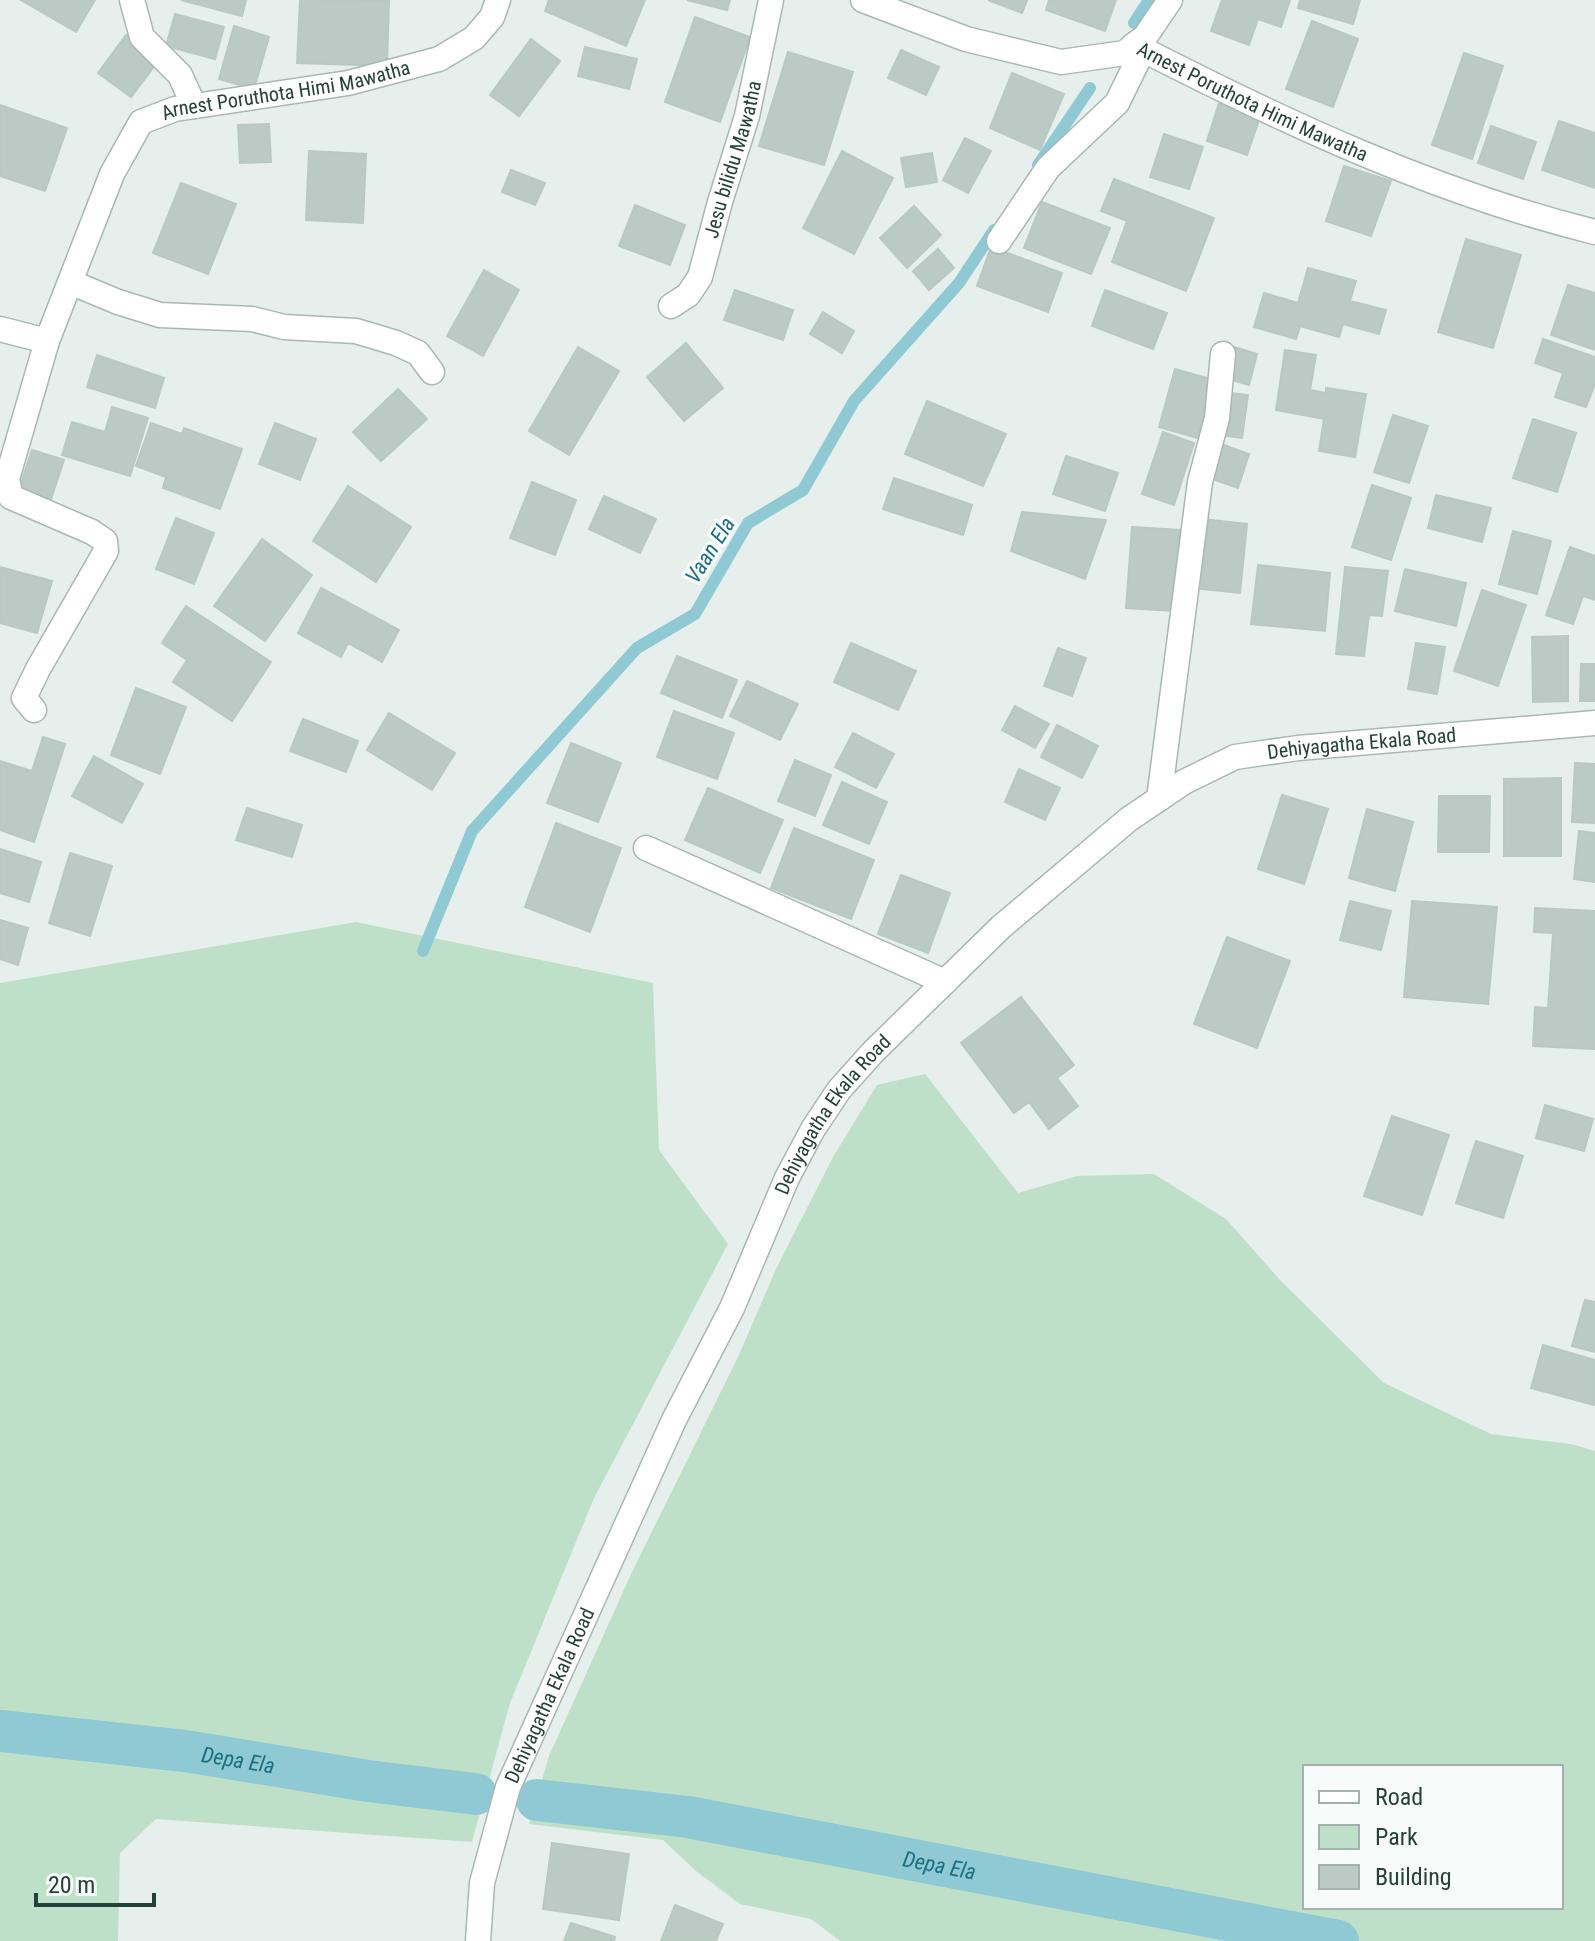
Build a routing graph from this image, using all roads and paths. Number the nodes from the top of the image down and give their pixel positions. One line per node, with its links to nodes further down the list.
1 (132, 0): 7 (street)
2 (498, 0): 7 (street, Arnest Poruthota Himi Mawatha)
3 (771, 0): 11 (street, Jesu bilidu Mawatha)
4 (863, 0): 6 (street, Arnest Poruthota Himi Mawatha)
5 (1170, 0): 6 (street)
6 (1139, 48): 8 (street, Arnest Poruthota Himi Mawatha); 9 (street)
7 (194, 106): 10 (street, Arnest Poruthota Himi Mawatha)
8 (1595, 232)
9 (999, 241)
10 (70, 282): 13 (street, Arnest Poruthota Himi Mawatha); 15 (street)
11 (671, 306)
12 (0, 329): 13 (street)
13 (47, 341): 16 (street, Arnest Poruthota Himi Mawatha)
14 (1223, 354): 18 (street)
15 (432, 372)
16 (34, 710)
17 (1595, 723): 18 (street, Dehiyagatha Ekala Road)
18 (1159, 799): 20 (street, Dehiyagatha Ekala Road)
19 (646, 848): 20 (street)
20 (945, 982): 21 (street, Dehiyagatha Ekala Road)
21 (478, 1941)

